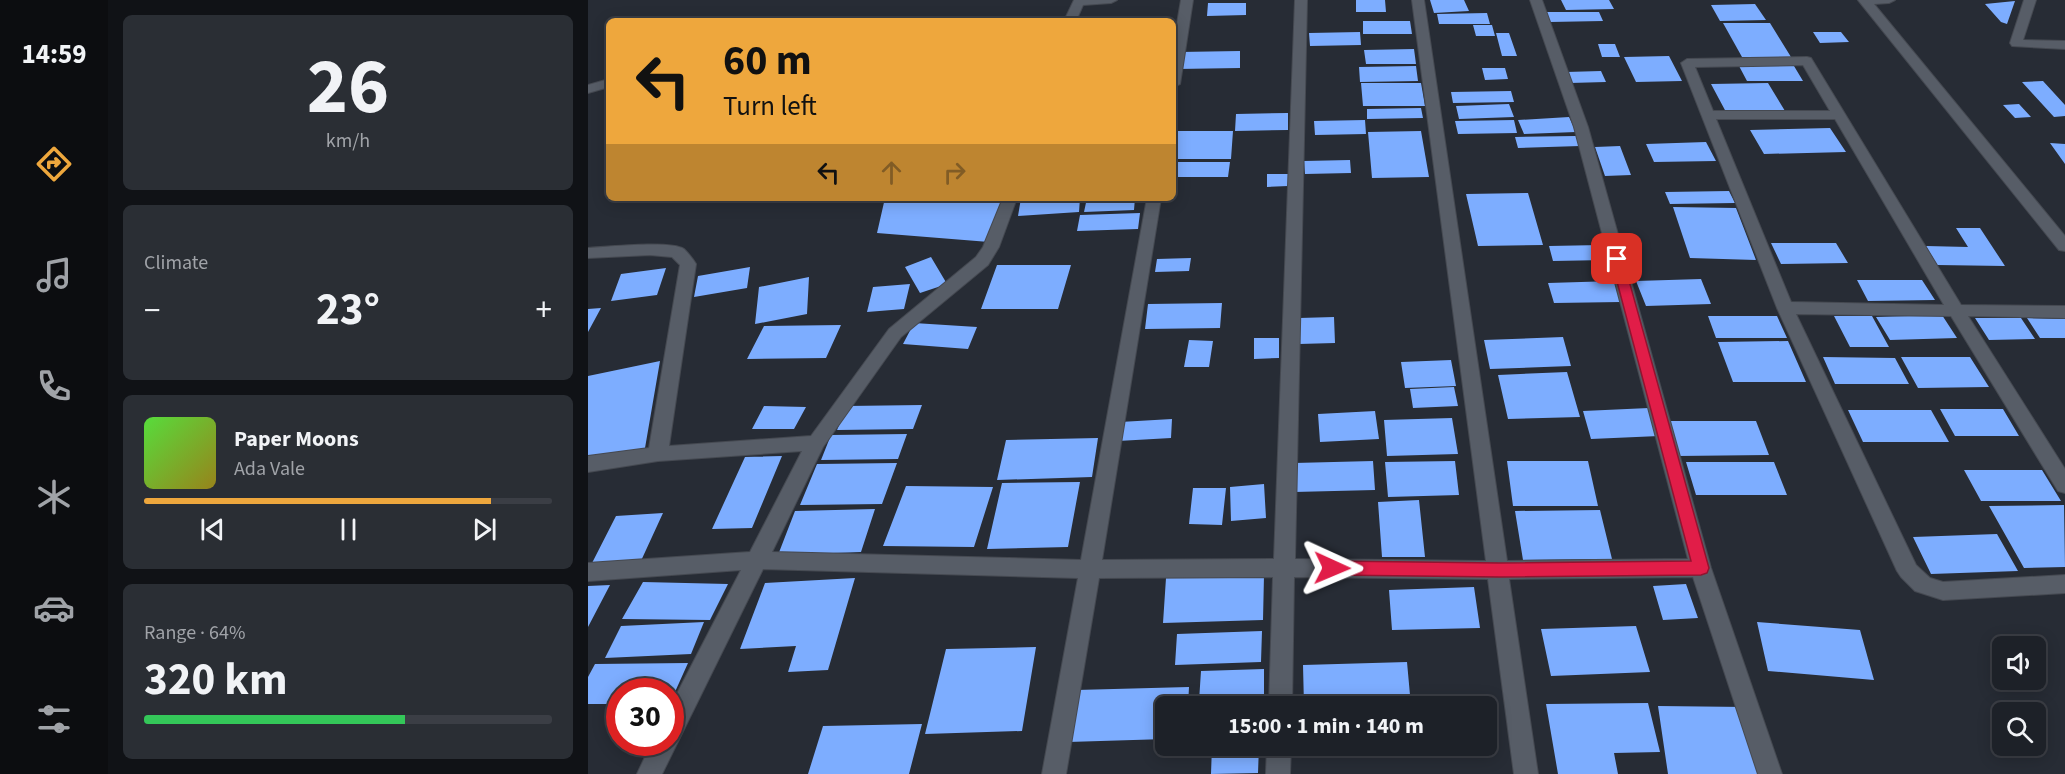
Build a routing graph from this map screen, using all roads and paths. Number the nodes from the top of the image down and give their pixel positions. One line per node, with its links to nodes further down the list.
1 (1111, 0): 8 (street)
2 (1187, 0): 12 (street)
3 (1301, 0): 29 (street)
4 (1418, 0): 32 (street)
5 (1536, 0): 30 (street)
6 (1889, 0): 9 (street)
7 (2030, 0): 11 (street)
8 (1079, 1): 10 (street)
9 (1865, 1): 19 (street)
10 (1071, 18)
11 (2065, 45)
12 (1176, 66)
13 (606, 84): 14 (street)
14 (588, 89)
15 (1708, 115): 16 (street); 16 (street); 21 (street)
16 (1840, 115): 22 (street)
17 (1009, 201): 24 (street)
18 (1153, 201): 31 (street)
19 (2065, 246)
20 (588, 253): 25 (street)
21 (1785, 308): 22 (street); 34 (street)
22 (1955, 309): 23 (street); 27 (street)
23 (2065, 312)
24 (816, 443): 25 (street); 28 (street)
25 (658, 454): 26 (street)
26 (588, 464)
27 (2065, 485)
28 (758, 560): 31 (street); 33 (street); 36 (street)
29 (1285, 568): 31 (street); 32 (street); 35 (street)
30 (1701, 568): 32 (street); 43 (street)
31 (1091, 569): 40 (street)
32 (1499, 570): 42 (street)
33 (588, 572)
34 (2065, 584)
35 (1280, 696)
36 (684, 705)
37 (658, 756): 39 (street)
38 (1279, 756): 41 (street)
39 (649, 774)
40 (1054, 774)
41 (1278, 774)
42 (1527, 774)
43 (1770, 774)

